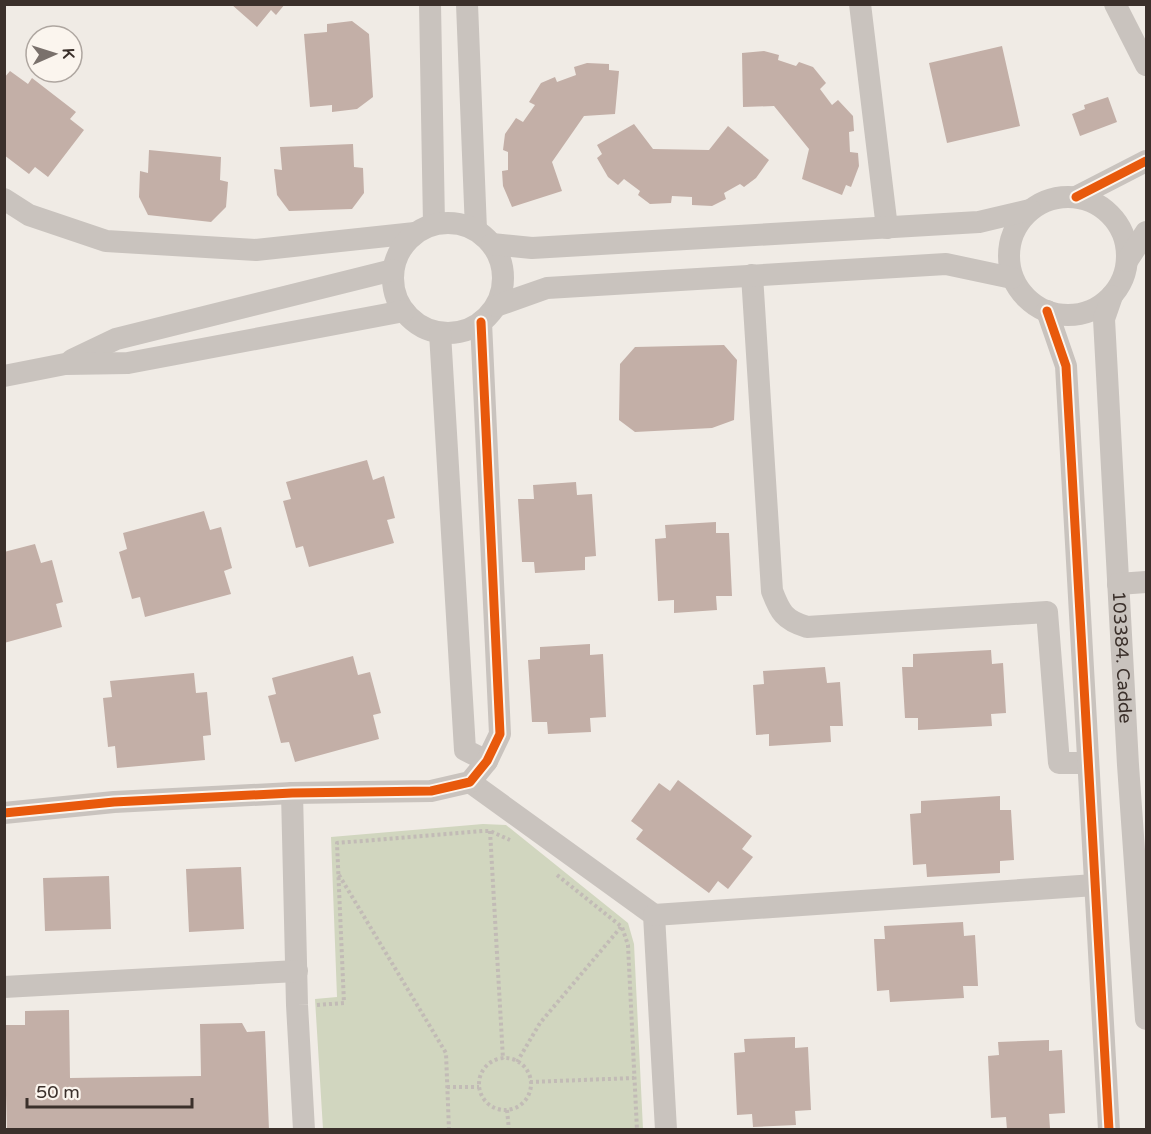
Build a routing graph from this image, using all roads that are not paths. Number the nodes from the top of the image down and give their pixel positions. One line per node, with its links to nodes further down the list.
1 (430, 4): 10 (street)
2 (467, 4): 13 (street)
3 (860, 4): 11 (street)
4 (1115, 4): 5 (street)
5 (1146, 65)
6 (1146, 161): 7 (street)
7 (1076, 196): 9 (street); 14 (street)
8 (4, 199): 10 (street)
9 (1030, 210): 11 (street); 17 (street)
10 (424, 228): 13 (street); 15 (street)
11 (887, 228): 13 (street)
12 (1146, 232): 14 (street)
13 (484, 237): 21 (street)
14 (1127, 261): 18 (street)
15 (393, 270): 19 (street); 23 (street)
16 (752, 275): 17 (street); 21 (street); 28 (street)
17 (1012, 278): 20 (street)
18 (1112, 296): 20 (street); 26 (street, 103384. Cadde)
19 (404, 311): 22 (street); 23 (street)
20 (1047, 311): 28 (street)
21 (488, 314): 22 (street); 27 (street)
22 (440, 333): 27 (street)
23 (65, 364): 24 (street)
24 (4, 376)
25 (1146, 582): 26 (street)
26 (1118, 584): 29 (street, 103384. Cadde)
27 (487, 761): 30 (street)
28 (1088, 763): 33 (street)
29 (1137, 764): 37 (street, 103384. Cadde)
30 (470, 782): 31 (street); 34 (street)
31 (292, 793): 32 (street); 35 (street)
32 (4, 813)
33 (1095, 885): 34 (street); 40 (street)
34 (654, 915): 39 (street)
35 (297, 970): 36 (street); 38 (street)
36 (4, 987)
37 (1146, 1019)
38 (304, 1130)
39 (666, 1130)
40 (1109, 1130)

